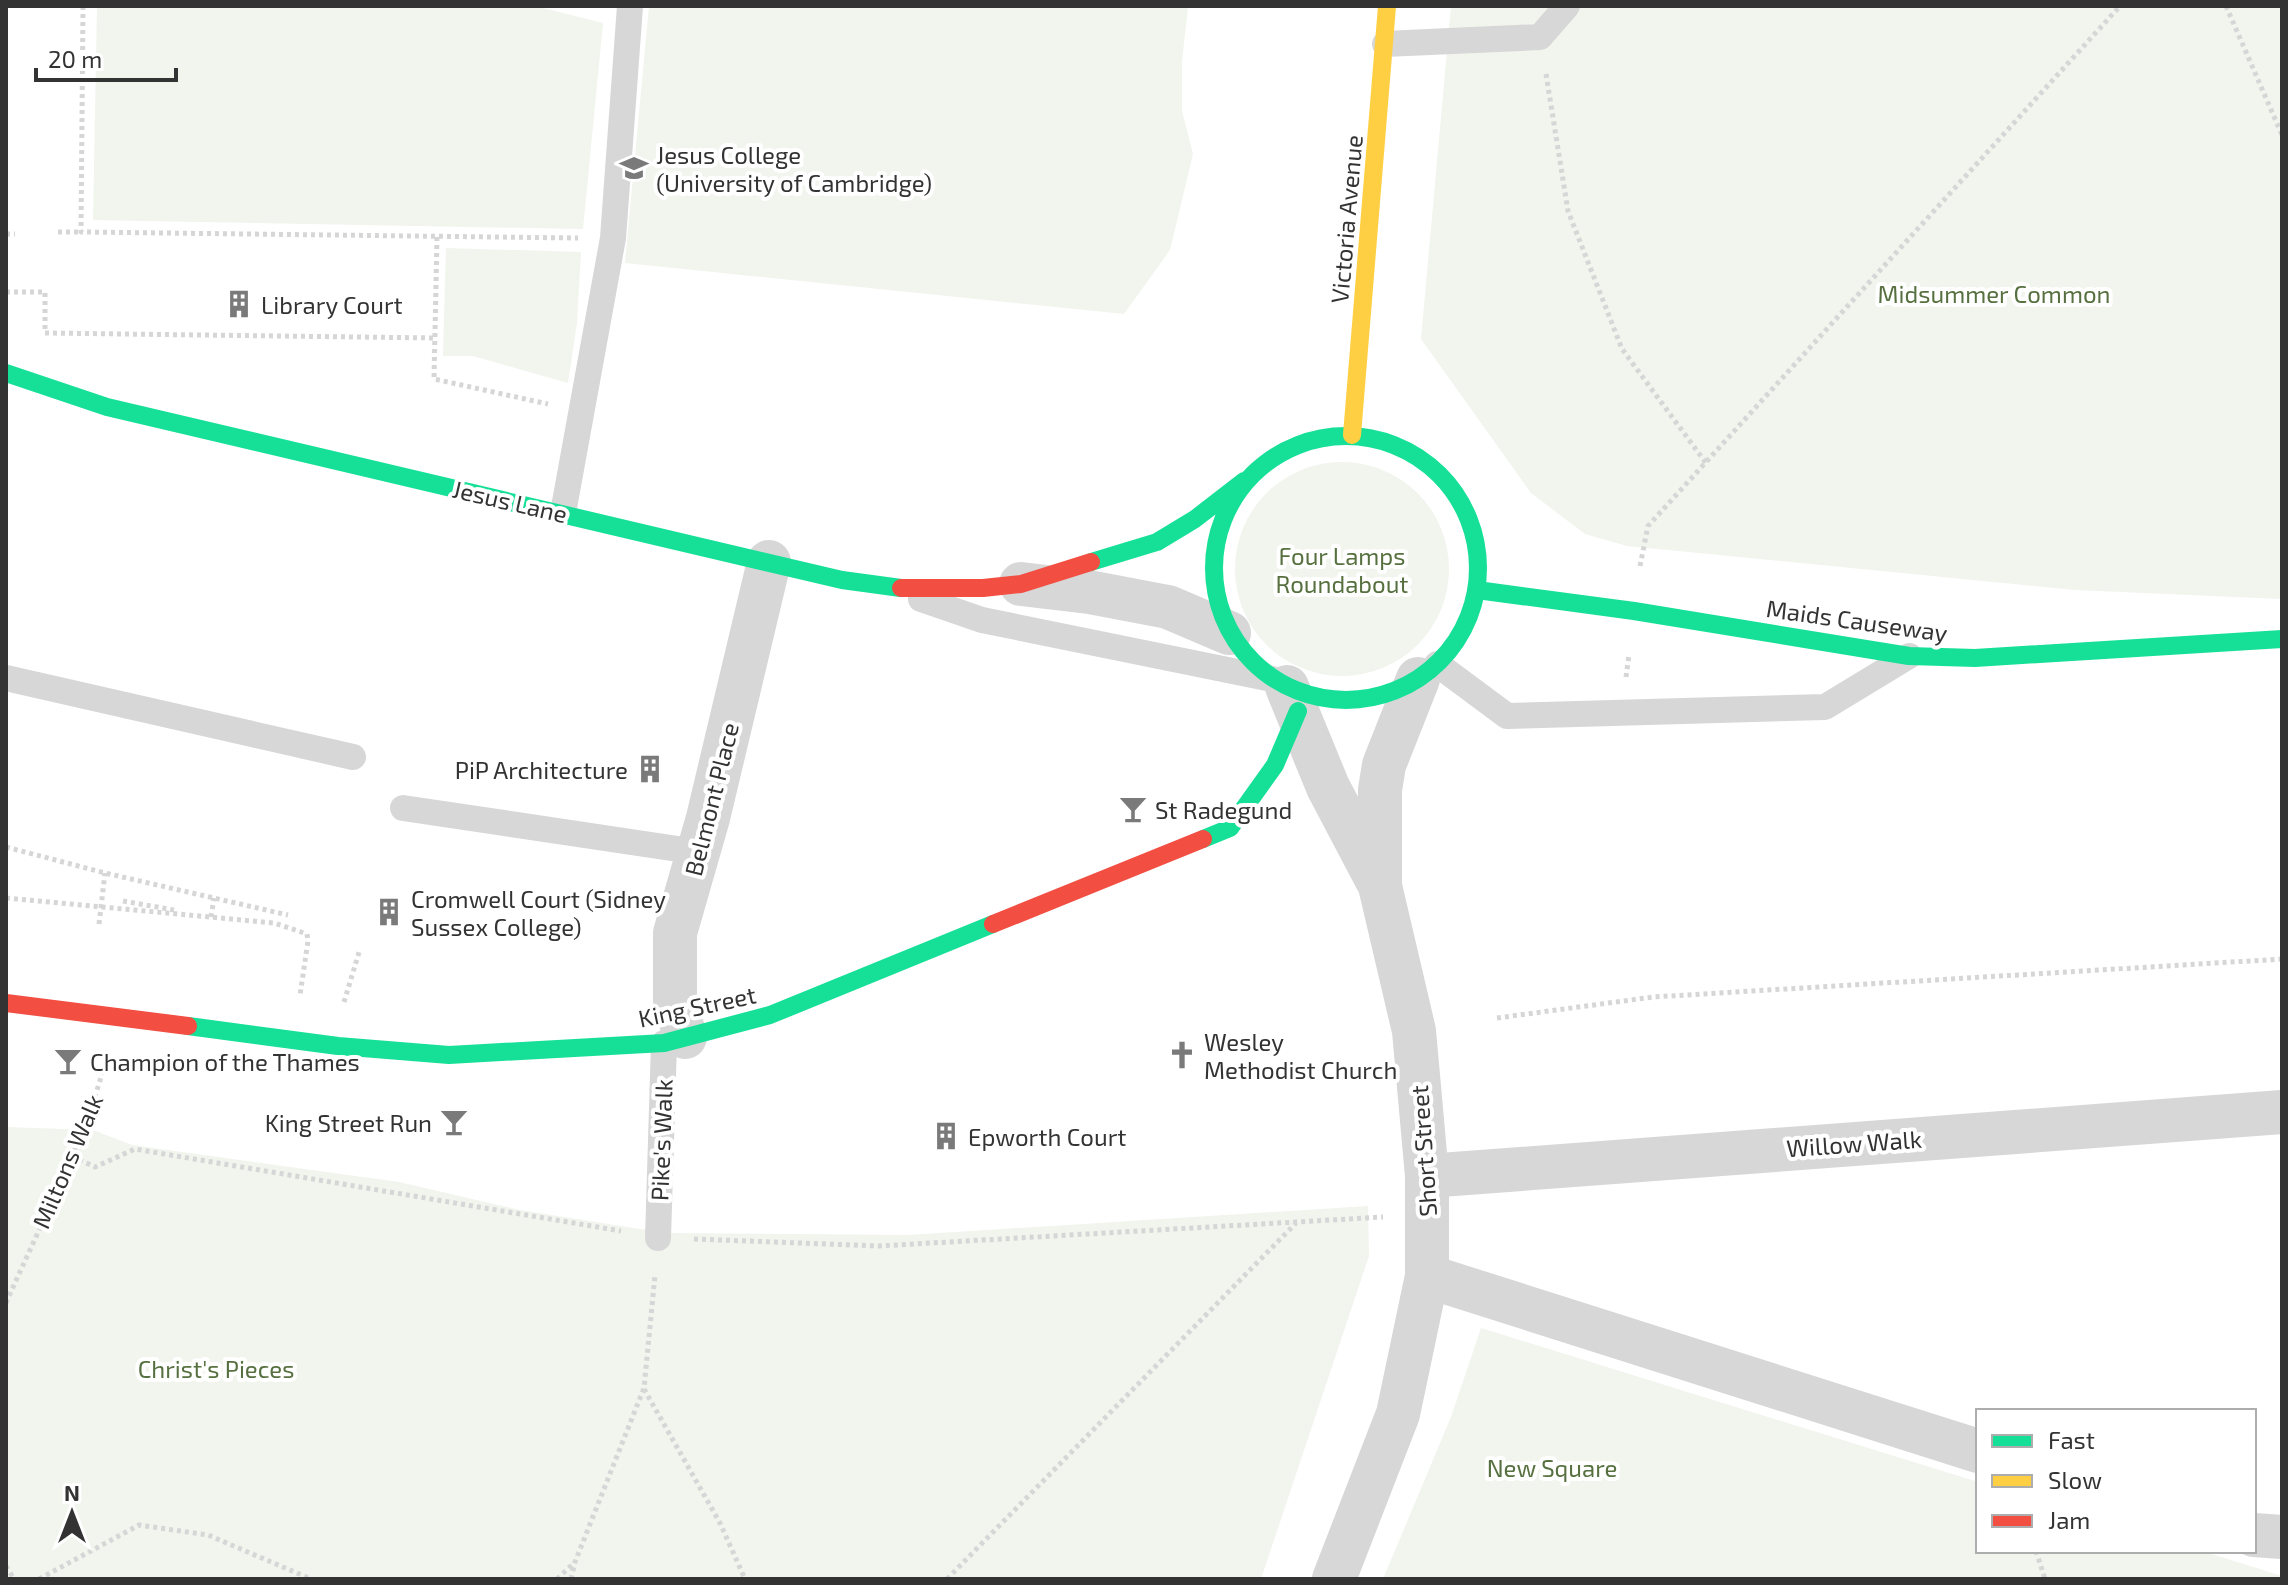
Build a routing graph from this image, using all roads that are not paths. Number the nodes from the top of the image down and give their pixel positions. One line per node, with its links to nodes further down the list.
1 (630, 6): 8 (lane)
2 (1387, 6): 4 (street, Victoria Avenue)
3 (1567, 6): 4 (lane)
4 (1385, 44): 6 (street, Victoria Avenue)
5 (6, 373): 8 (street, Jesus Lane)
6 (1352, 435): 7 (street); 12 (street)
7 (1244, 481): 10 (street, Jesus Lane); 13 (street)
8 (563, 513): 9 (street, Jesus Lane)
9 (769, 562): 11 (street, Jesus Lane); 21 (street, Belmont Place)
10 (1021, 584): 11 (street, Jesus Lane); 13 (street, Jesus Lane)
11 (890, 588): 18 (lane)
12 (1477, 590): 15 (street, Maids Causeway); 16 (street)
13 (1229, 633): 18 (street)
14 (2282, 639): 15 (street, Maids Causeway)
15 (1909, 656): 16 (lane)
16 (1428, 672): 18 (street); 22 (street, Short Street)
17 (6, 678): 19 (lane)
18 (1286, 692): 22 (street, Short Street); 24 (street, King Street)
19 (353, 757)
20 (403, 808): 21 (lane)
21 (698, 852): 24 (street, Belmont Place)
22 (1380, 886): 26 (street, Short Street)
23 (6, 1003): 24 (street, King Street)
24 (674, 1040): 27 (lane, Pike's Walk)
25 (2282, 1112): 26 (street, Willow Walk)
26 (1428, 1195): 28 (street, Short Street)
27 (658, 1238)
28 (1427, 1276): 29 (street); 32 (street, Short Street)
29 (1976, 1450)
30 (2256, 1535): 31 (street)
31 (2282, 1537)
32 (1334, 1579)

